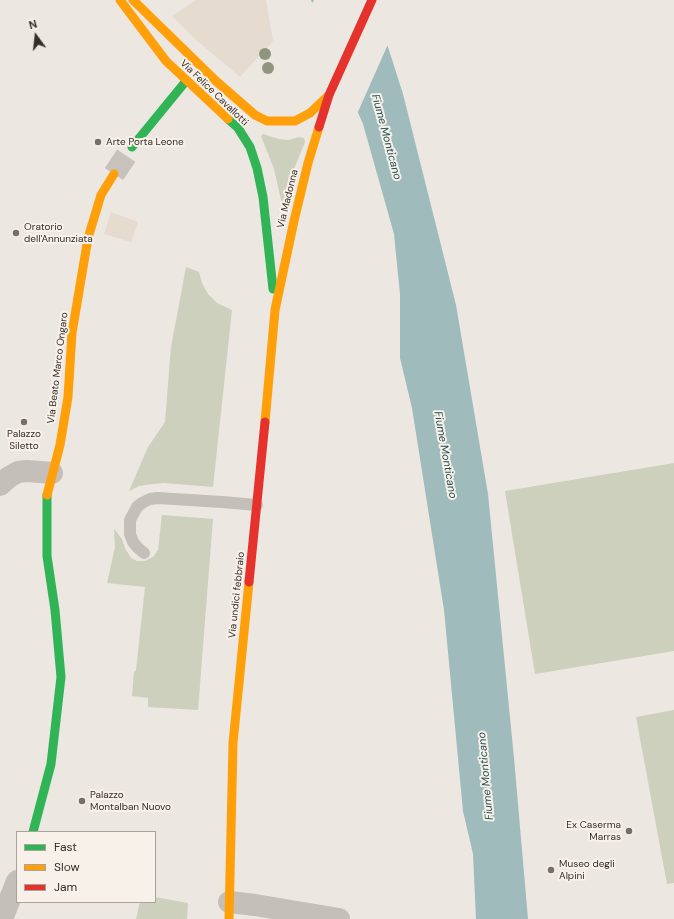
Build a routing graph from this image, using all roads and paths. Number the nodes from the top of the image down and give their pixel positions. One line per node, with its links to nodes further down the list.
1 (120, 0): 4 (street, Via Felice Cavallotti)
2 (133, 0): 6 (street, Via Felice Cavallotti)
3 (372, 0): 5 (street, Via Madonna)
4 (186, 82): 7 (street); 9 (street, Via Felice Cavallotti)
5 (328, 95): 6 (street, Via Madonna); 9 (street, Via Madonna)
6 (281, 122)
7 (132, 147)
8 (114, 174): 10 (street, Via Beato Marco Ongaro)
9 (275, 310): 12 (street, Via undici febbraio)
10 (52, 472): 11 (street); 14 (street, Via Beato Marco Ongaro)
11 (0, 485)
12 (258, 505): 13 (lane); 16 (street, Via undici febbraio)
13 (144, 552)
14 (34, 831)
15 (16, 884): 17 (street)
16 (229, 901): 18 (street)
17 (2, 919)
18 (339, 919)

